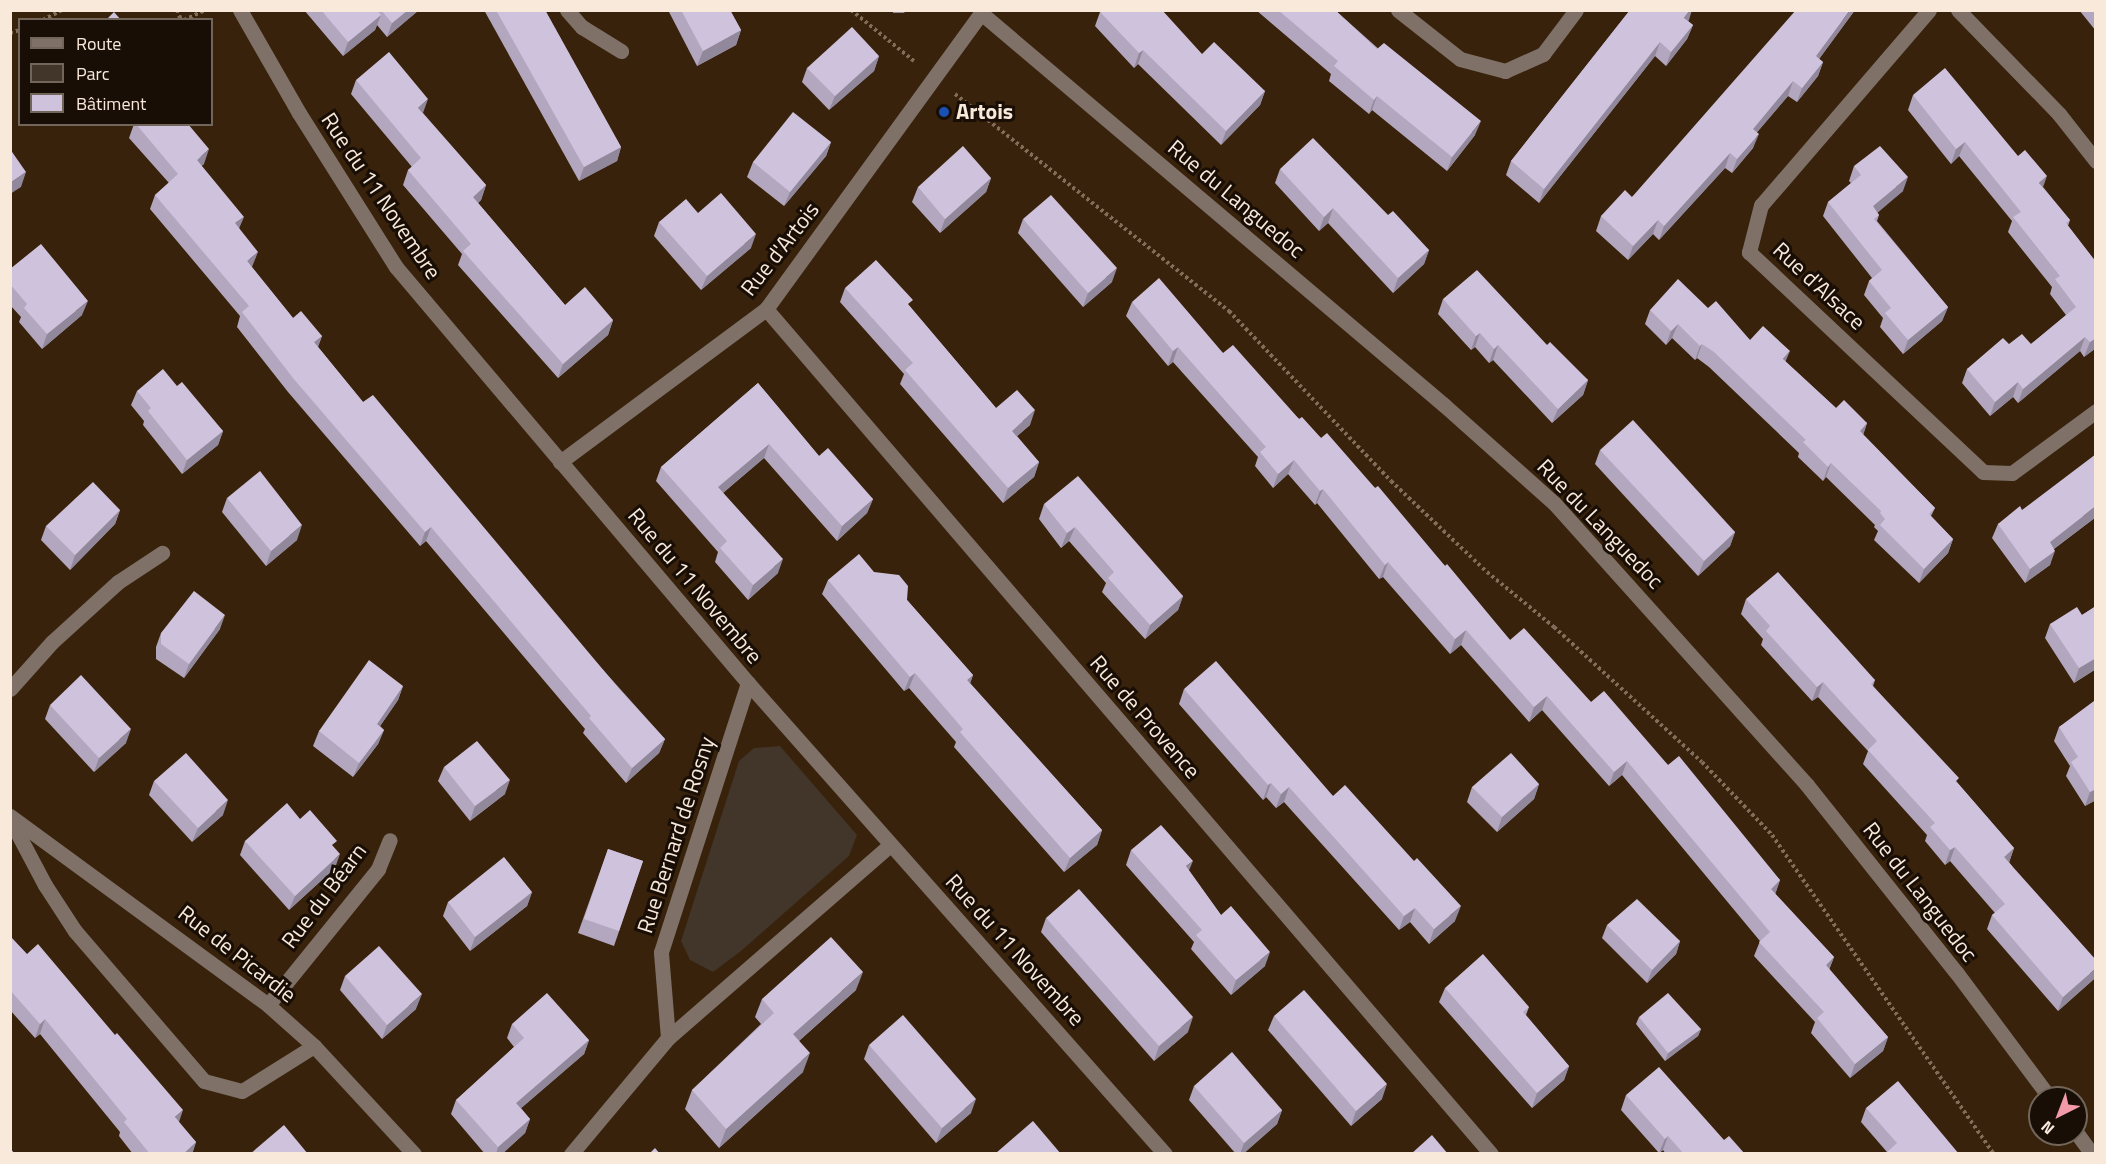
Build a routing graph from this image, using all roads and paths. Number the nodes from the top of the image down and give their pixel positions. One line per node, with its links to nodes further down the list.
1 (62, 10): 11 (path)
2 (205, 10): 12 (path)
3 (240, 10): 18 (street, Rue du 11 Novembre)
4 (567, 10): 13 (street)
5 (851, 10): 14 (path)
6 (1398, 10): 7 (street)
7 (1576, 10)
8 (1929, 10): 17 (street, Rue d'Alsace)
9 (1958, 10): 15 (street)
10 (982, 12): 14 (street, Rue d'Artois); 28 (street, Rue du Languedoc)
11 (47, 18)
12 (187, 18)
13 (621, 51)
14 (936, 79): 16 (street, Rue d'Artois); 33 (path)
15 (2096, 161)
16 (766, 309): 18 (street, Rue d'Artois); 32 (street, Rue de Provence)
17 (2096, 411)
18 (560, 462): 20 (street, Rue du 11 Novembre)
19 (162, 553): 21 (street)
20 (748, 683): 24 (street, Rue du 11 Novembre); 26 (street, Rue Bernard de Rosny)
21 (10, 689)
22 (10, 817): 25 (street, Rue de Picardie); 27 (street)
23 (390, 840): 25 (street, Rue du Béarn)
24 (890, 845): 26 (street); 31 (street, Rue du 11 Novembre)
25 (268, 1005): 27 (street, Rue de Picardie)
26 (668, 1038): 30 (street)
27 (314, 1046): 29 (street, Rue de Picardie)
28 (2041, 1086)
29 (414, 1154)
30 (571, 1154)
31 (1165, 1154)
32 (1491, 1154)
33 (1994, 1154)

